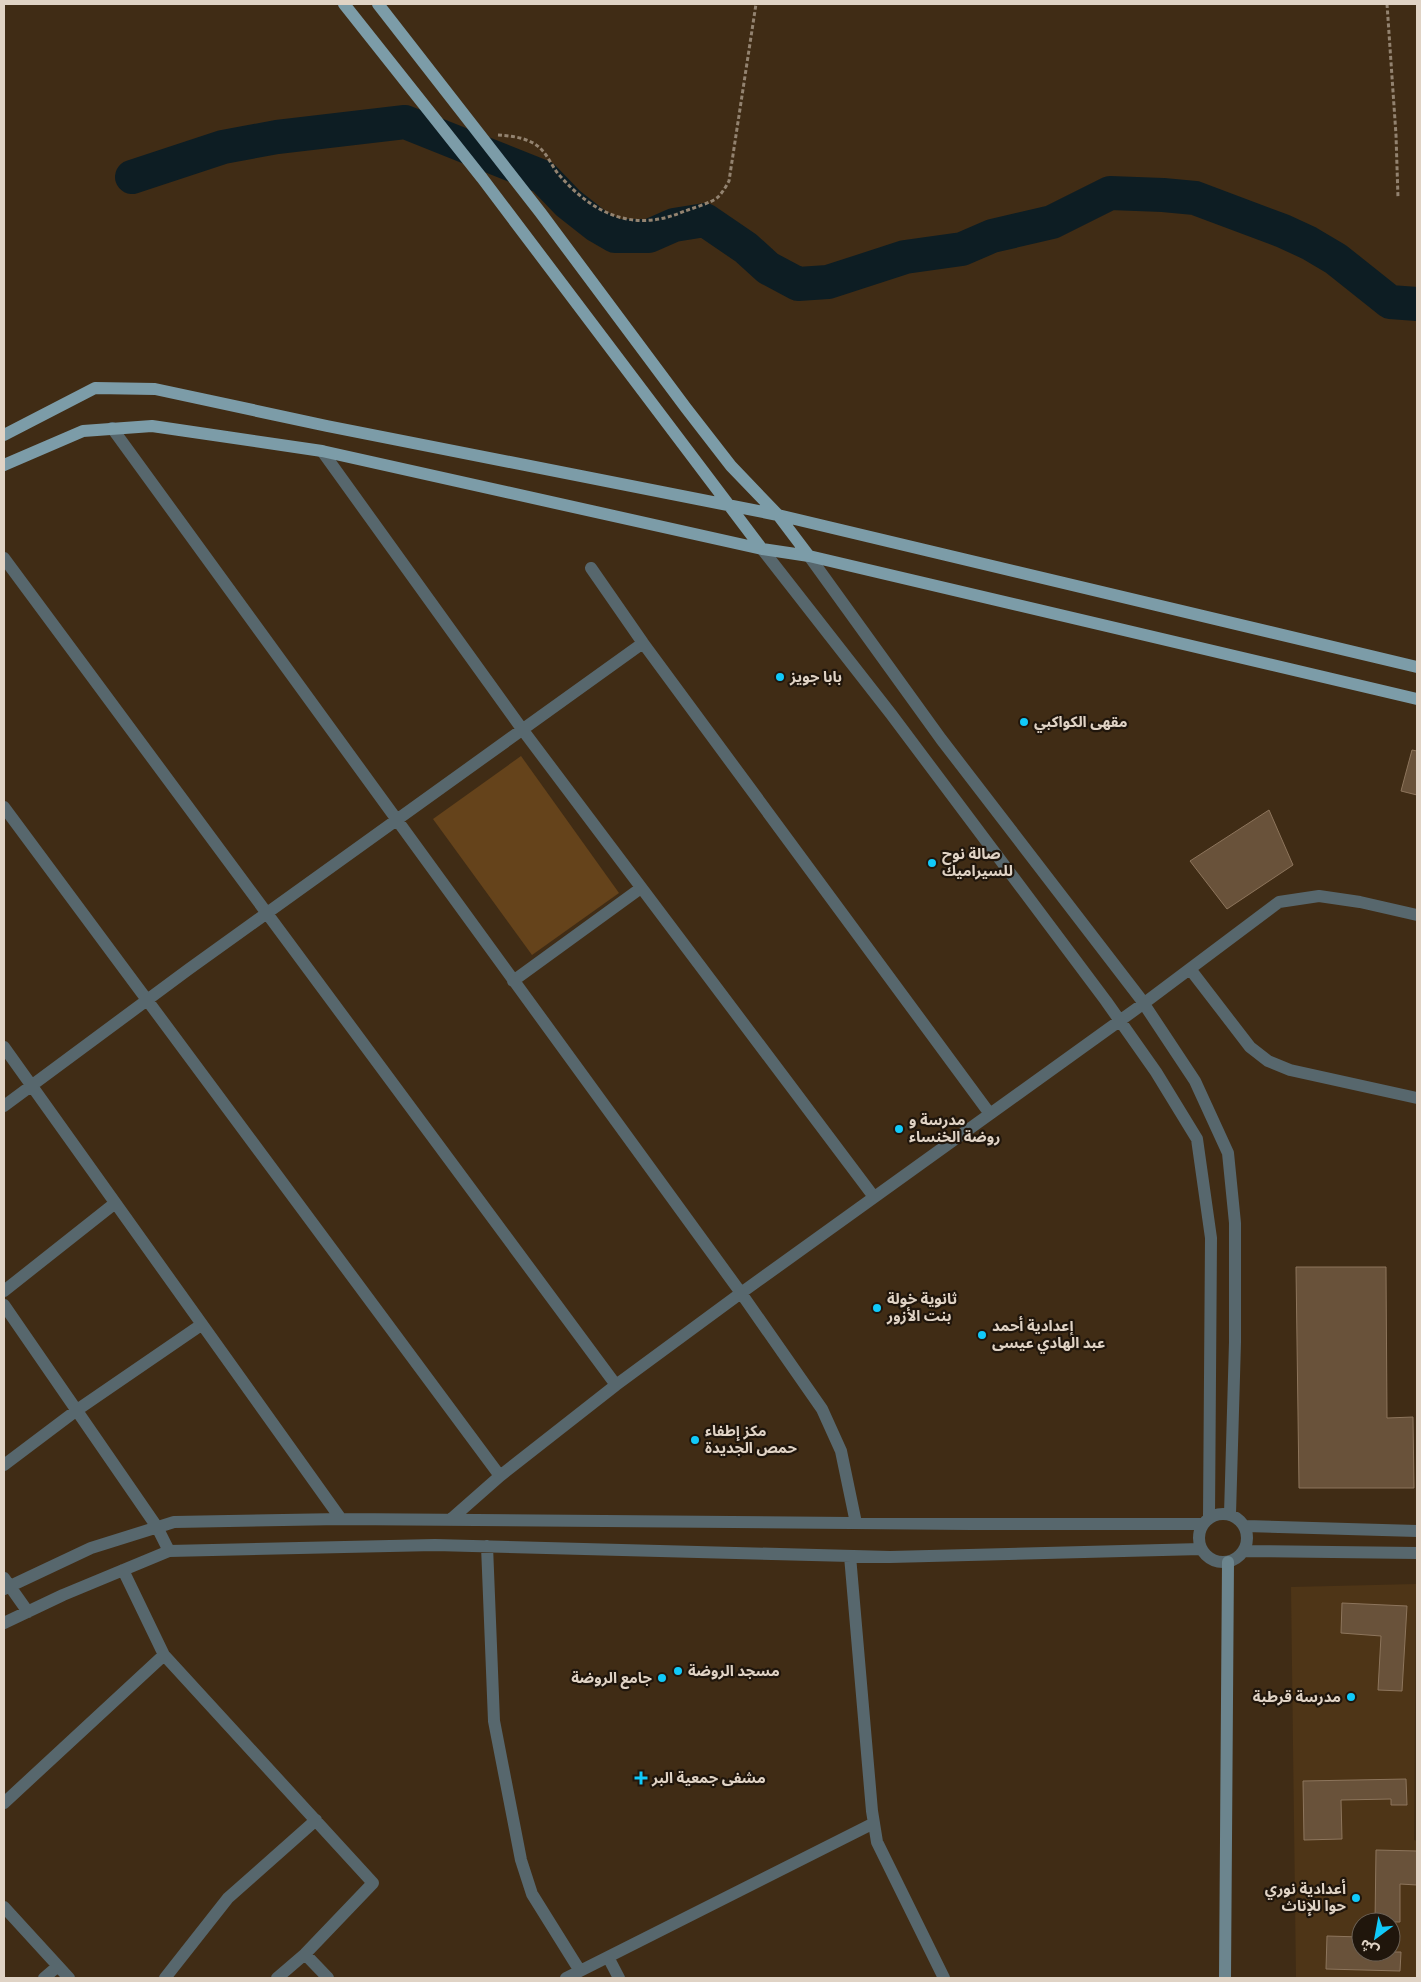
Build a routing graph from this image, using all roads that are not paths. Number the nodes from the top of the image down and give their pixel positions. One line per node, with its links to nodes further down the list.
1 (344, 4): 7 (main road)
2 (378, 4): 8 (main road)
3 (112, 428): 5 (main road); 6 (main road); 18 (street)
4 (4, 435): 7 (main road)
5 (322, 452): 9 (main road); 16 (street)
6 (4, 465)
7 (728, 504): 8 (main road); 9 (main road)
8 (778, 515): 10 (main road); 14 (main road)
9 (762, 549): 10 (main road); 26 (street)
10 (809, 556): 15 (main road); 25 (street)
11 (4, 558): 20 (street)
12 (591, 568): 13 (street)
13 (643, 643): 16 (street); 31 (street)
14 (1417, 667)
15 (1417, 699)
16 (522, 729): 18 (street); 19 (street)
17 (4, 808): 24 (street)
18 (396, 820): 20 (street); 23 (street)
19 (641, 888): 23 (street); 32 (street)
20 (267, 913): 24 (street); 38 (street)
21 (1417, 915): 22 (street)
22 (1190, 969): 25 (street); 29 (street)
23 (513, 981): 35 (street)
24 (146, 1001): 28 (street); 41 (street)
25 (1143, 1004): 26 (street); 42 (street)
26 (1120, 1021): 31 (street); 45 (street)
27 (4, 1047): 28 (street)
28 (32, 1085): 30 (street); 33 (street)
29 (1417, 1098)
30 (4, 1106)
31 (990, 1114): 32 (street)
32 (874, 1197): 35 (street)
33 (114, 1204): 34 (street); 37 (street)
34 (4, 1291)
35 (741, 1293): 38 (street); 46 (street)
36 (4, 1305): 39 (street)
37 (201, 1325): 39 (street); 43 (street)
38 (616, 1385): 41 (street)
39 (77, 1410): 40 (street); 48 (street)
40 (4, 1465)
41 (500, 1476): 44 (street)
42 (1230, 1514): 45 (street); 47 (street)
43 (341, 1519): 44 (street); 48 (street)
44 (450, 1520): 46 (street)
45 (1206, 1521): 46 (street); 51 (street)
46 (856, 1523)
47 (1246, 1526): 49 (street); 53 (street)
48 (157, 1527): 52 (street); 58 (street)
49 (1417, 1531)
50 (487, 1546): 52 (street); 55 (street); 69 (street)
51 (1202, 1548): 55 (street); 56 (street)
52 (169, 1551): 57 (street)
53 (1244, 1551): 54 (street); 56 (street)
54 (1417, 1553)
55 (850, 1556): 64 (street)
56 (1228, 1562): 78 (street)
57 (123, 1570): 59 (street); 61 (street)
58 (6, 1584): 59 (street)
59 (28, 1612): 60 (street)
60 (4, 1623)
61 (164, 1655): 62 (street); 63 (street)
62 (4, 1803)
63 (316, 1820): 66 (street); 72 (street)
64 (874, 1823): 67 (street); 77 (street)
65 (4, 1908): 68 (street)
66 (305, 1954): 73 (street); 74 (street)
67 (608, 1957): 69 (street); 76 (street)
68 (58, 1966): 70 (street); 71 (street)
69 (580, 1971): 75 (street)
70 (44, 1978)
71 (69, 1978)
72 (165, 1978)
73 (277, 1978)
74 (328, 1978)
75 (566, 1978)
76 (619, 1978)
77 (944, 1978)
78 (1225, 1978)

